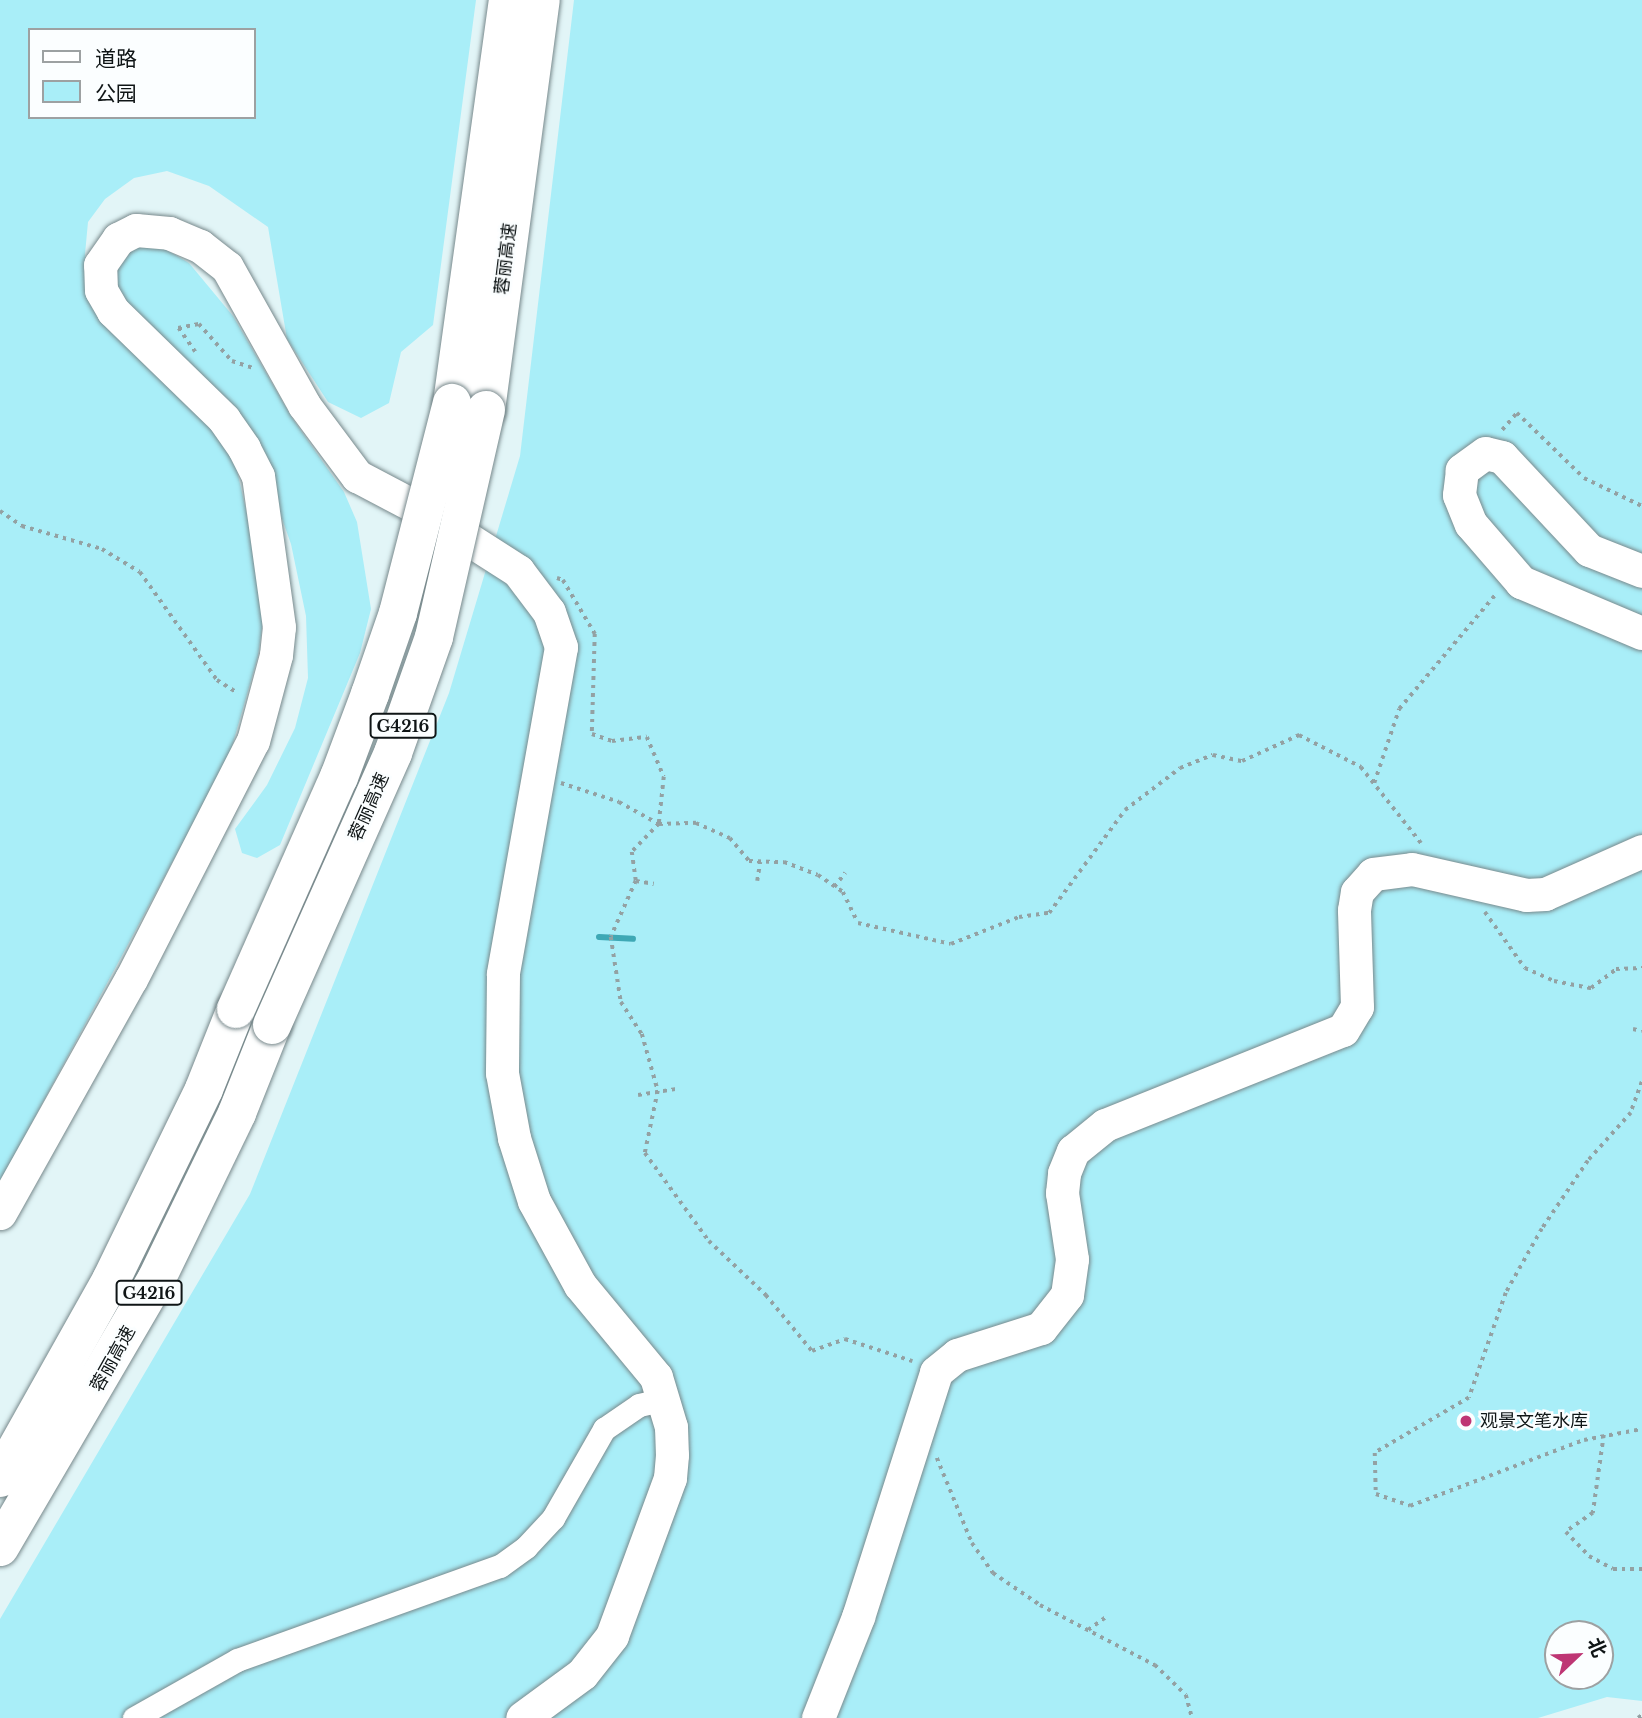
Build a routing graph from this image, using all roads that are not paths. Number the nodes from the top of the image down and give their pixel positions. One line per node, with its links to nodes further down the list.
1 (508, 0): 3 (highway, 蓉丽高速 / G4216)
2 (541, 0): 3 (highway, 蓉丽高速 / G4216)
3 (469, 407): 9 (highway, 蓉丽高速 / G4216, bridge); 10 (highway, 蓉丽高速 / G4216, bridge)
4 (1642, 571): 5 (street)
5 (1642, 633)
6 (1642, 851): 13 (street)
7 (0, 1213): 8 (street)
8 (664, 1399): 11 (street); 12 (street)
9 (0, 1478)
10 (0, 1547)
11 (134, 1718)
12 (522, 1718)
13 (818, 1718)

